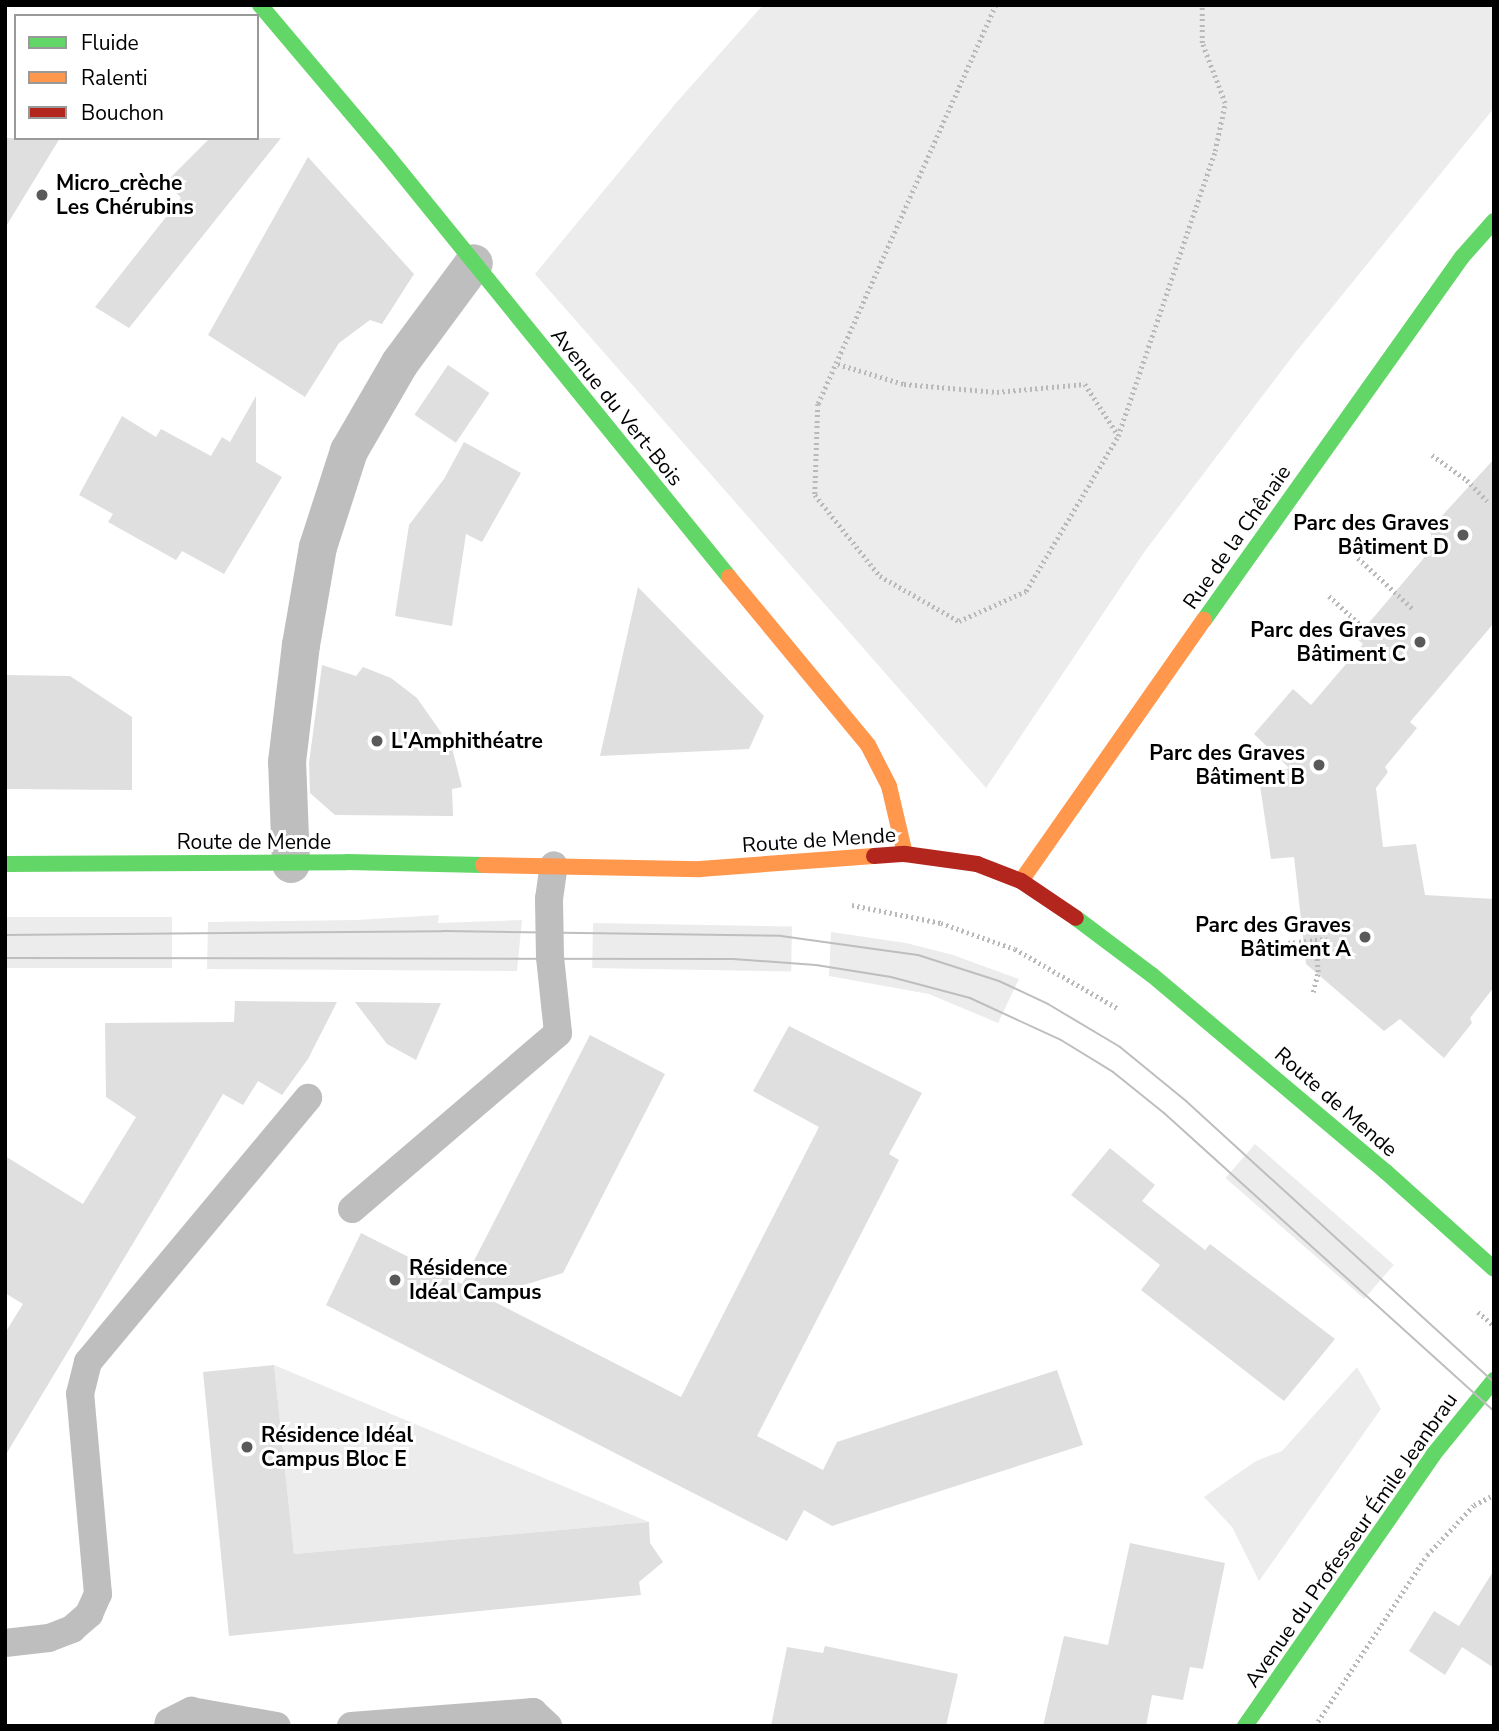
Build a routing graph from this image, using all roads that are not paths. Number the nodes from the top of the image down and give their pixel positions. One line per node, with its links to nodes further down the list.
1 (260, 5): 3 (street, Avenue du Vert-Bois)
2 (1494, 221): 8 (street, Rue de la Chênaie)
3 (474, 262): 4 (street, Avenue du Vert-Bois); 6 (street)
4 (905, 854): 7 (street, Route de Mende); 8 (street, Route de Mende)
5 (5, 863): 6 (street, Route de Mende)
6 (290, 864): 7 (street, Route de Mende)
7 (554, 865): 10 (lane)
8 (1021, 881): 11 (street, Route de Mende)
9 (308, 1098): 13 (lane)
10 (352, 1209)
11 (1494, 1269)
12 (1494, 1380): 18 (street, Avenue du Professeur Émile Jeanbrau)
13 (5, 1643)
14 (168, 1726): 15 (lane)
15 (276, 1726)
16 (351, 1726): 17 (lane)
17 (548, 1726)
18 (1245, 1726)

